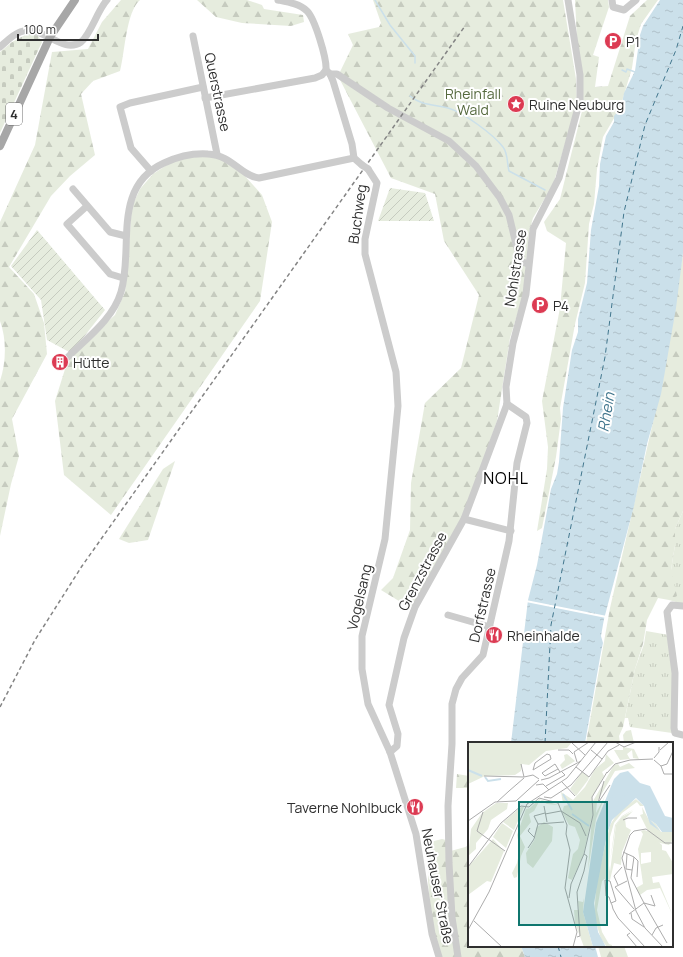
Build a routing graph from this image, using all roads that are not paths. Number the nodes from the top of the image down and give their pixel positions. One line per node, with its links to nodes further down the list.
1 (75, 0): 8 (main road, 4)
2 (107, 0): 8 (street)
3 (278, 0): 10 (street)
4 (568, 0): 20 (street, Nohlstrasse)
5 (612, 0): 6 (street)
6 (636, 0)
7 (193, 36): 11 (street, Querstrasse)
8 (50, 37): 9 (street); 13 (main road, 4)
9 (0, 46)
10 (328, 72): 12 (street); 15 (street); 20 (street)
11 (203, 87): 12 (street, Querstrasse); 16 (street)
12 (205, 98): 14 (street, Querstrasse)
13 (0, 146)
14 (217, 154): 15 (street); 16 (street)
15 (354, 158): 24 (street, Buchweg)
16 (151, 171): 19 (street)
17 (73, 190): 18 (street)
18 (87, 206): 19 (street); 21 (street)
19 (126, 236): 21 (street)
20 (528, 264): 23 (street, Nohlstrasse)
21 (123, 278): 22 (street)
22 (68, 357)
23 (507, 404): 25 (street, Grenzstrasse); 26 (street, Dorfstrasse)
24 (395, 442): 31 (street, Vogelsang)
25 (464, 519): 26 (street); 31 (street, Grenzstrasse)
26 (511, 531): 29 (street, Dorfstrasse)
27 (683, 606): 30 (street)
28 (448, 615): 29 (street)
29 (490, 627): 33 (street, Dorfstrasse)
30 (683, 735)
31 (390, 752): 32 (street, Neuhauser Straße)
32 (439, 957)
33 (458, 957)

